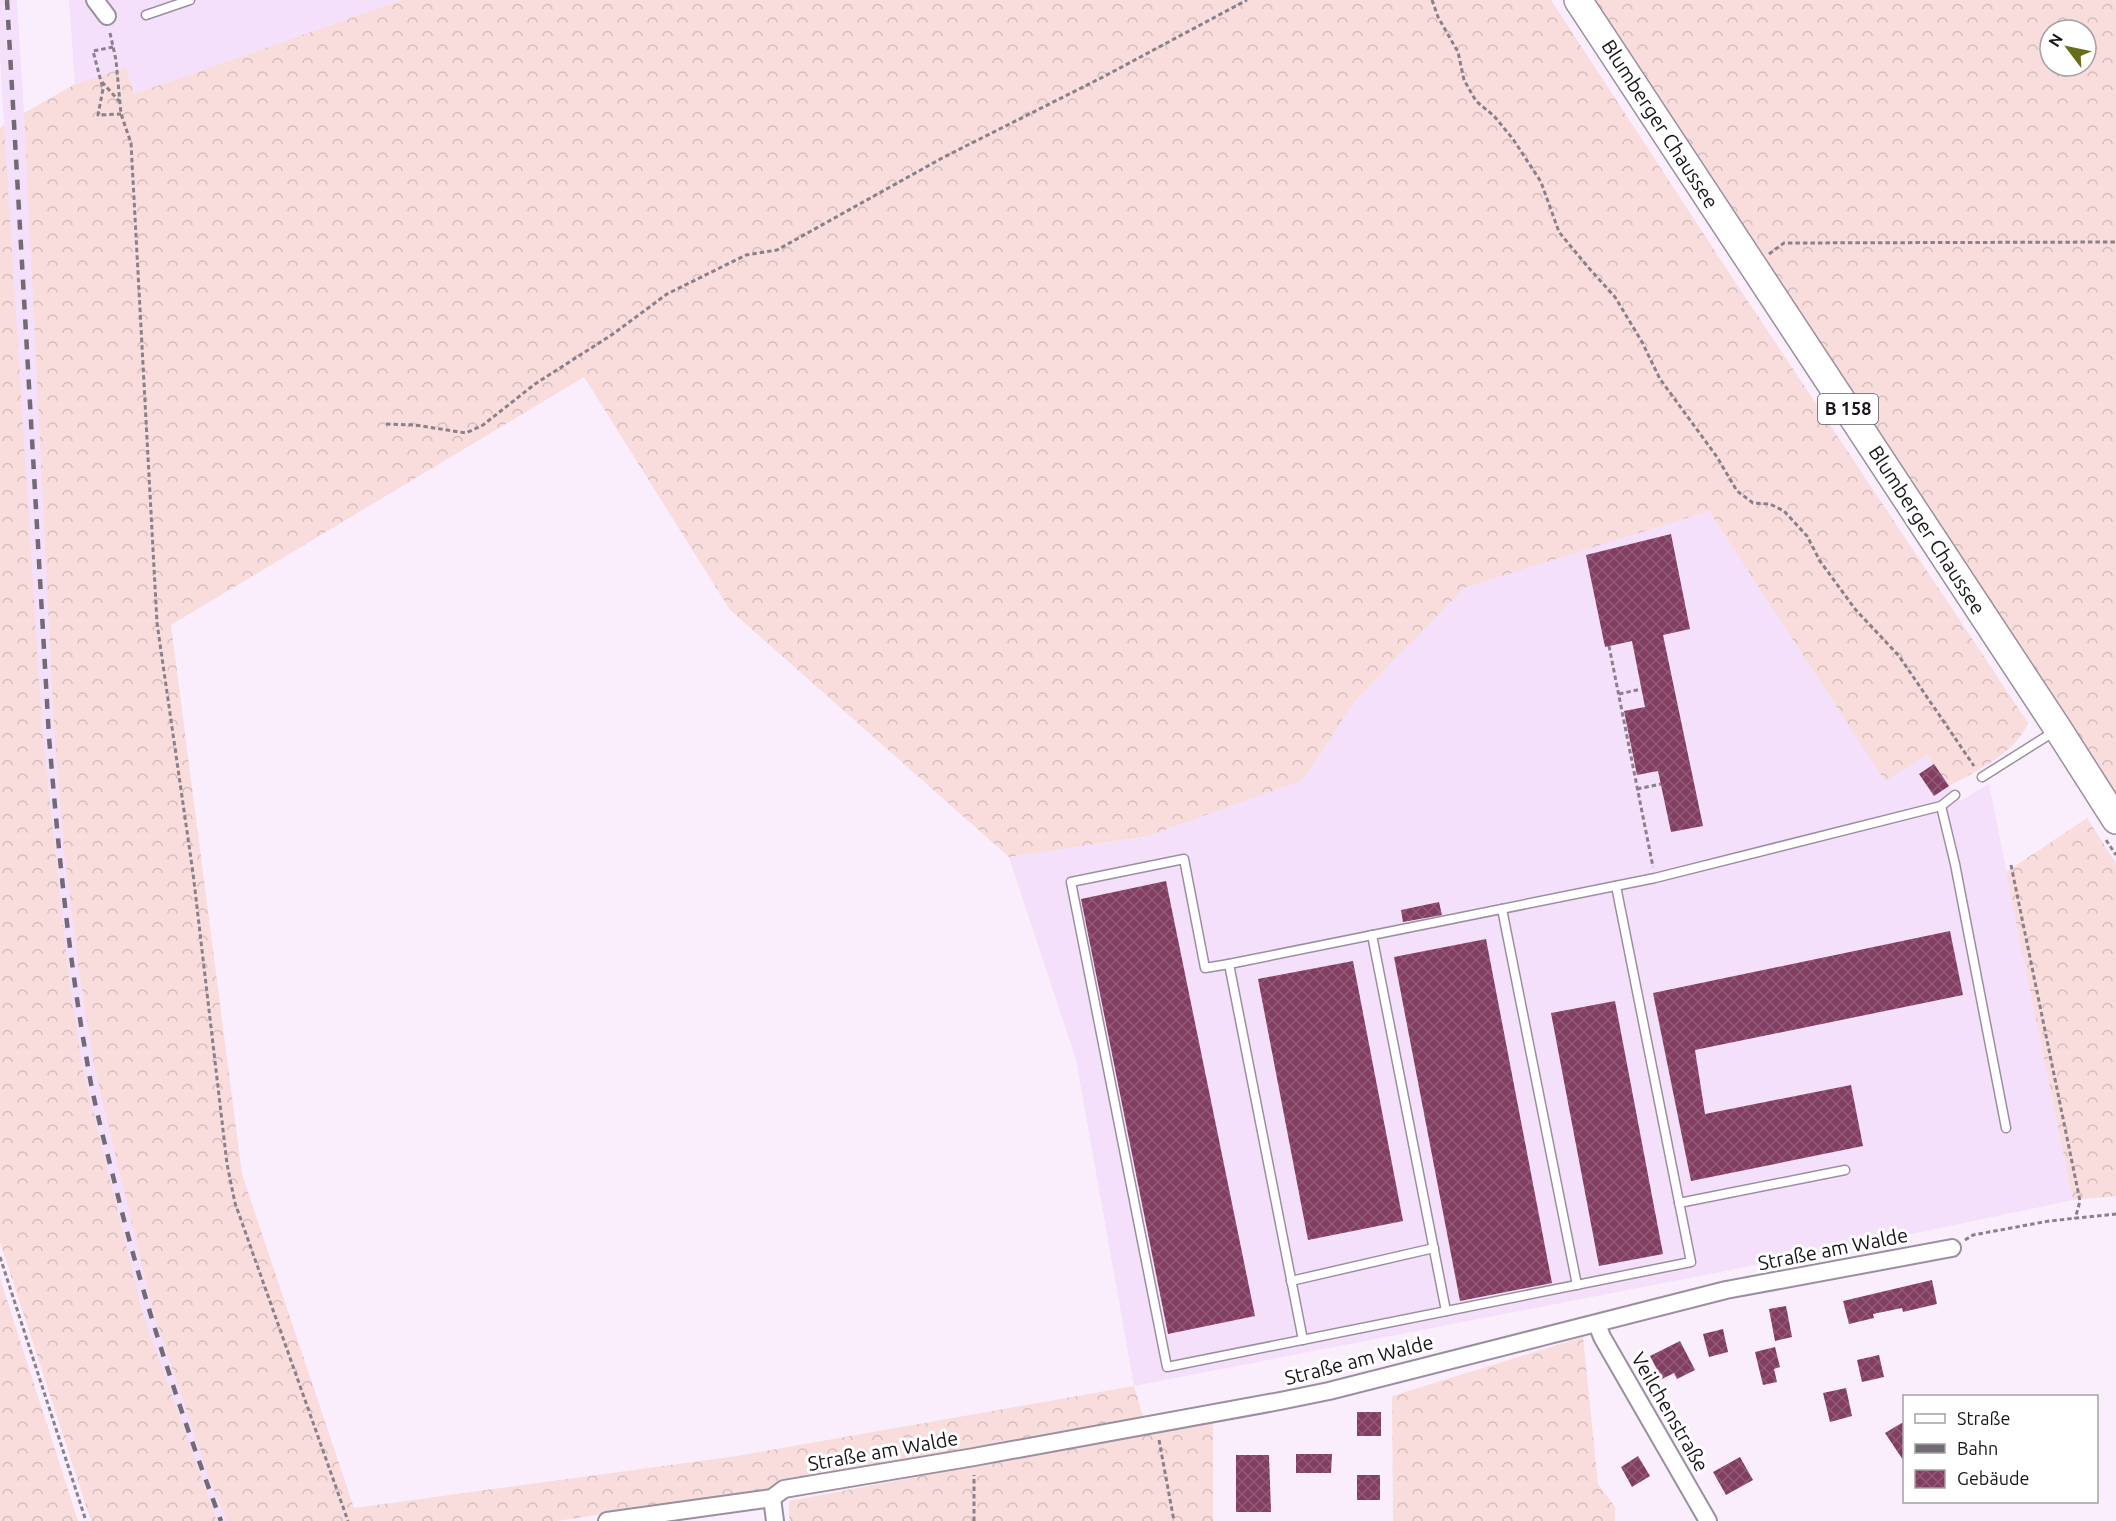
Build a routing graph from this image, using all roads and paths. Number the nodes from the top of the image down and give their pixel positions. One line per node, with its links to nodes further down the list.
1 (95, 0): 7 (street)
2 (190, 0): 6 (lane)
3 (1247, 0): 14 (path)
4 (1432, 0): 19 (path)
5 (1578, 0): 13 (main road, Blumberger Chaussee / B 158)
6 (146, 15)
7 (107, 16): 8 (path)
8 (113, 47): 9 (path); 10 (path)
9 (100, 80): 10 (path); 11 (path)
10 (121, 103): 11 (path)
11 (122, 114): 48 (path)
12 (2116, 242): 13 (path)
13 (1753, 266): 18 (main road, Blumberger Chaussee / B 158)
14 (386, 424)
15 (1609, 646): 17 (path)
16 (1641, 689): 17 (path)
17 (1619, 694): 21 (path)
18 (2058, 729): 19 (lane); 24 (main road, Blumberger Chaussee / B 158)
19 (1982, 777)
20 (1661, 784): 21 (path)
21 (1637, 789): 26 (path)
22 (1955, 795): 23 (lane)
23 (1941, 806): 26 (lane); 31 (lane)
24 (2116, 820)
25 (2011, 865): 35 (path)
26 (1655, 878): 27 (lane)
27 (1616, 886): 28 (lane); 33 (lane)
28 (1502, 909): 29 (lane); 40 (lane)
29 (1372, 935): 30 (lane); 36 (lane)
30 (1229, 963): 39 (lane); 43 (lane)
31 (2006, 1128)
32 (1845, 1170): 33 (lane)
33 (1679, 1203): 40 (lane)
34 (2116, 1214): 35 (path)
35 (2074, 1219): 37 (path)
36 (1434, 1248): 39 (lane); 41 (lane)
37 (1952, 1248): 42 (street, Straße am Walde)
38 (0, 1257): 47 (path)
39 (1291, 1281): 43 (lane)
40 (1576, 1285): 41 (lane)
41 (1446, 1311): 43 (lane)
42 (1597, 1324): 44 (street, Straße am Walde); 53 (street, Veilchenstraße)
43 (1303, 1340)
44 (1157, 1424): 45 (street, Straße am Walde); 52 (path)
45 (974, 1457): 46 (street, Straße am Walde); 51 (path)
46 (772, 1498): 49 (street, Straße am Walde); 50 (street)
47 (86, 1521)
48 (348, 1521)
49 (607, 1521)
50 (775, 1521)
51 (974, 1521)
52 (1174, 1521)
53 (1708, 1521)

